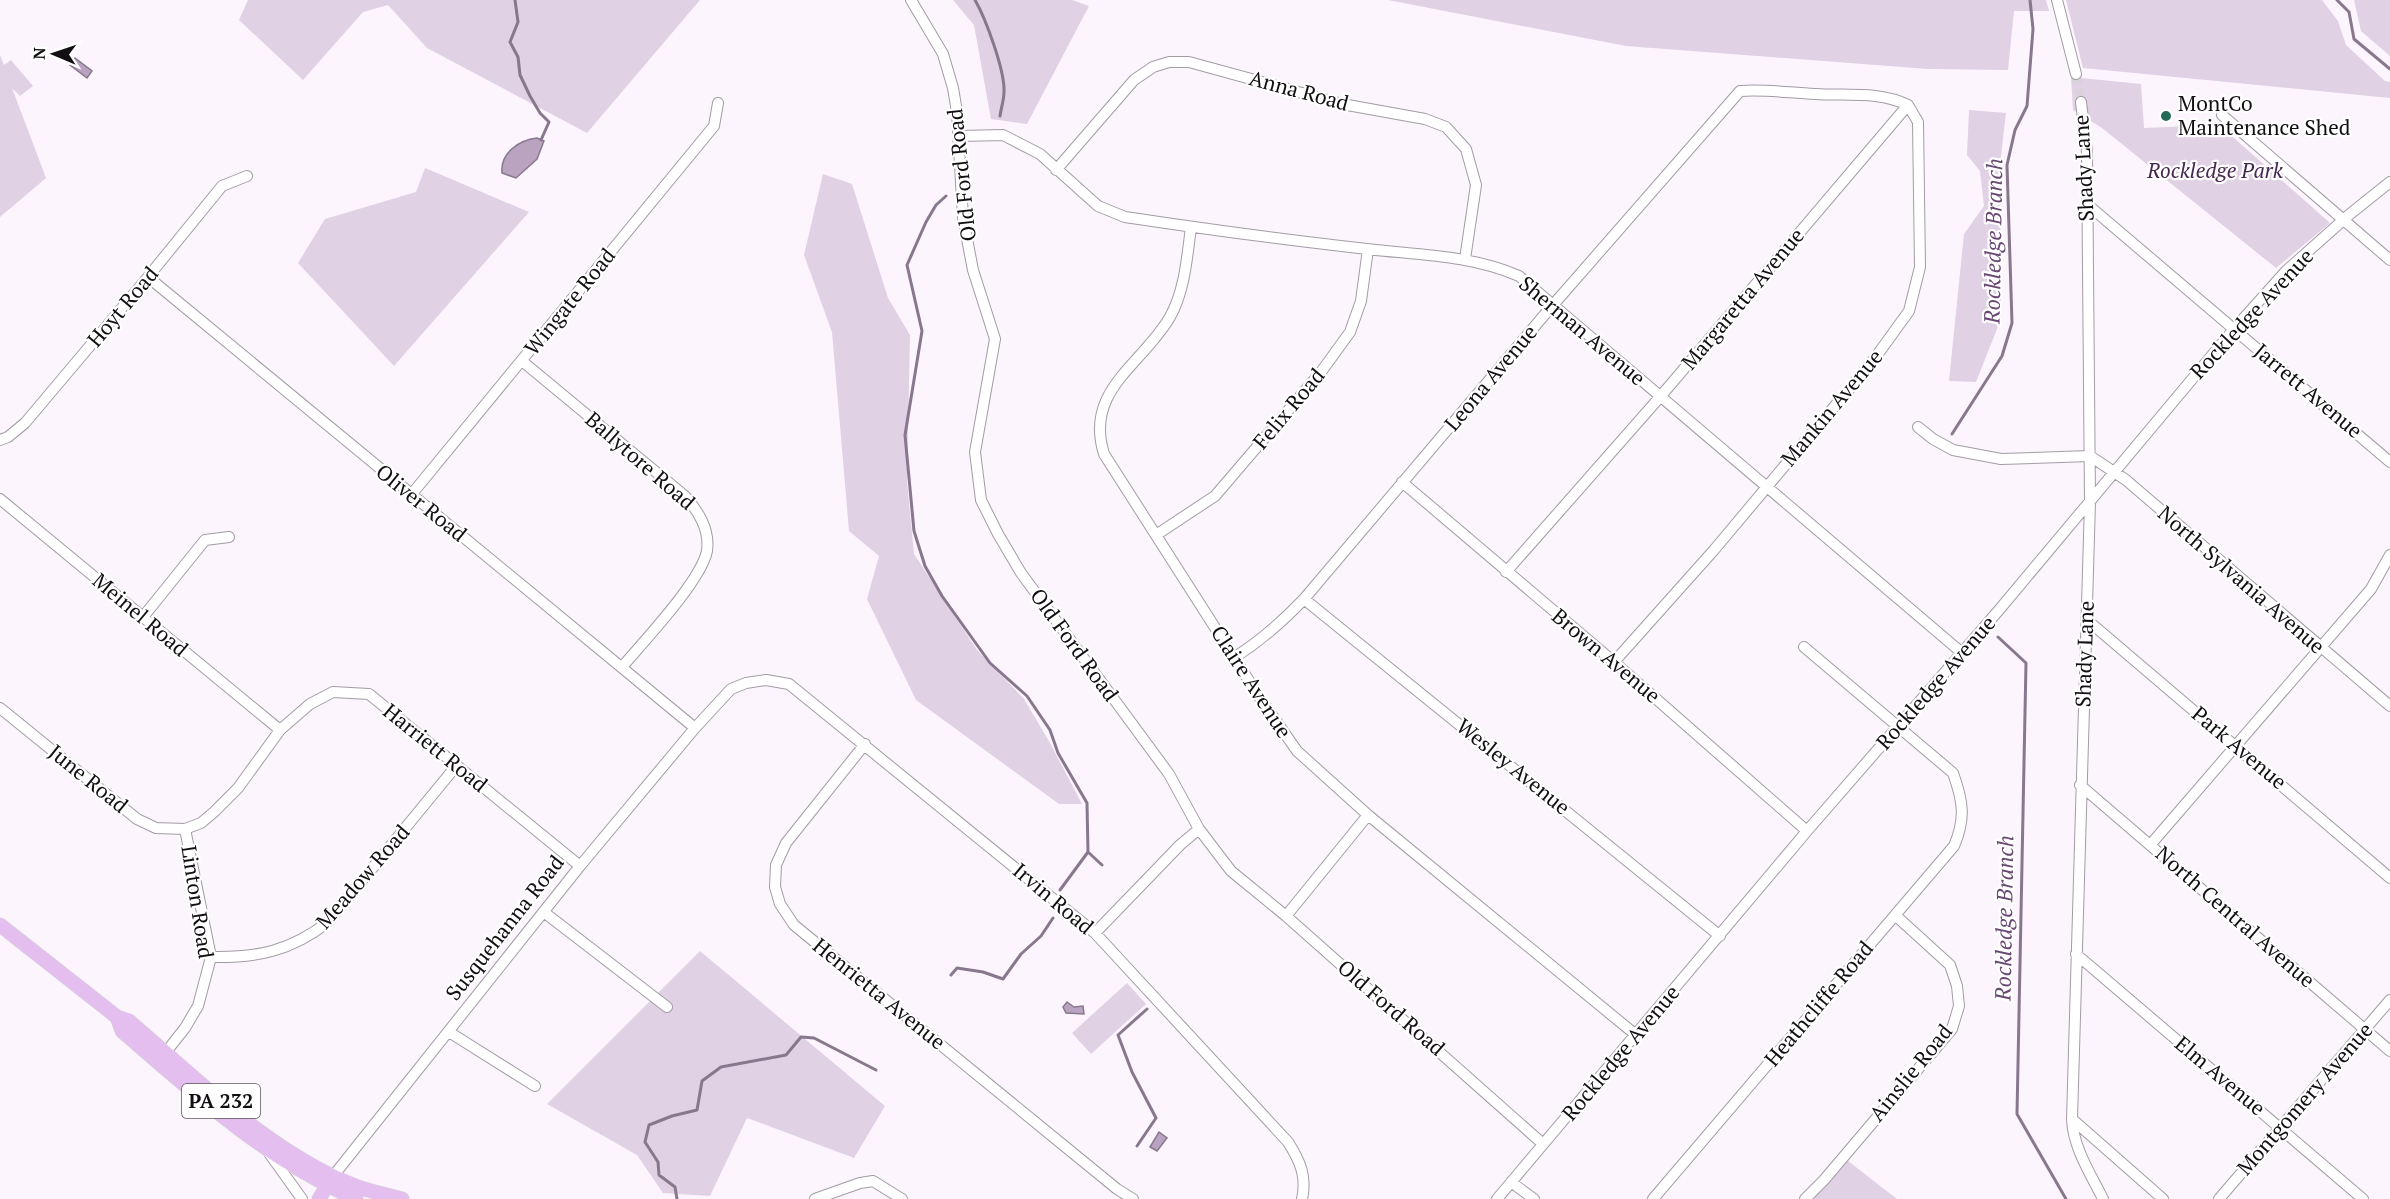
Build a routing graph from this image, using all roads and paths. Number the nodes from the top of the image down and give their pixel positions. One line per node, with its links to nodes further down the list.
1 (911, 0): 8 (street, Old Ford Road)
2 (2057, 0): 3 (street)
3 (2076, 74)
4 (2081, 102): 12 (street, Shady Lane)
5 (718, 103): 21 (street, Wingate Road)
6 (1908, 105): 19 (street, Leona Avenue); 22 (street, Margaretta Avenue); 29 (street, Mankin Avenue)
7 (2222, 115): 13 (street)
8 (959, 136): 9 (street, Sherman Avenue); 58 (street, Old Ford Road)
9 (1056, 170): 14 (street, Sherman Avenue); 16 (street, Anna Road)
10 (247, 176): 18 (street, Hoyt Road)
11 (2390, 182): 13 (street, Rockledge Avenue)
12 (2088, 205): 20 (street, Jarrett Avenue); 25 (street, Shady Lane)
13 (2343, 220): 17 (street); 20 (street, Rockledge Avenue)
14 (1191, 227): 15 (street, Sherman Avenue); 33 (street, Claire Avenue)
15 (1368, 249): 16 (street, Sherman Avenue); 33 (street, Felix Road)
16 (1465, 259): 19 (street, Sherman Avenue)
17 (2390, 260)
18 (148, 278): 24 (street, Hoyt Road); 30 (street, Oliver Road)
19 (1554, 304): 22 (street, Sherman Avenue); 28 (street, Leona Avenue)
20 (2234, 329): 26 (street, Jarrett Avenue); 27 (street, Rockledge Avenue)
21 (522, 361): 30 (street, Wingate Road); 45 (street, Ballytore Road)
22 (1660, 397): 29 (street, Sherman Avenue); 36 (street, Margaretta Avenue)
23 (1918, 427): 25 (street)
24 (0, 440)
25 (2090, 456): 27 (street, North Sylvania Avenue); 32 (street, Shady Lane)
26 (2390, 462)
27 (2115, 471): 32 (street, Rockledge Avenue); 41 (street, North Sylvania Avenue)
28 (1402, 482): 36 (street, Brown Avenue); 37 (street, Leona Avenue)
29 (1766, 487): 42 (street, Sherman Avenue); 44 (street, Mankin Avenue)
30 (411, 495): 45 (street, Oliver Road)
31 (0, 499): 38 (street, Meinel Road)
32 (2090, 502): 39 (street, Shady Lane); 42 (street, Rockledge Avenue)
33 (1156, 535): 43 (street, Claire Avenue)
34 (229, 537): 38 (street)
35 (2390, 555): 41 (street)
36 (1506, 572): 44 (street, Brown Avenue)
37 (1304, 599): 43 (street, Leona Avenue); 68 (street, Wesley Avenue)
38 (143, 617): 51 (street, Meinel Road)
39 (2086, 619): 53 (street, Park Avenue); 55 (street, Shady Lane)
40 (1804, 647): 49 (street)
41 (2321, 648): 47 (street, North Sylvania Avenue); 53 (street)
42 (1961, 652): 49 (street, Rockledge Avenue)
43 (1235, 657): 56 (street, Claire Avenue)
44 (1614, 662): 59 (street, Brown Avenue)
45 (622, 667): 50 (street, Oliver Road)
46 (731, 689): 50 (street, Susquehanna Road); 52 (street, Irvin Road)
47 (2390, 706)
48 (0, 708): 57 (street, June Road)
49 (1900, 726): 59 (street, Rockledge Avenue); 64 (street, Heathcliffe Road)
50 (695, 728): 61 (street, Susquehanna Road)
51 (280, 730): 54 (street, Harriett Road); 57 (street, Linton Road)
52 (865, 744): 67 (street, Irvin Road); 91 (street, Henrietta Avenue)
53 (2236, 746): 60 (street); 62 (street, Park Avenue)
54 (457, 765): 61 (street, Harriett Road); 70 (street, Meadow Road)
55 (2080, 785): 60 (street, North Central Avenue); 69 (street, Shady Lane)
56 (1368, 815): 65 (street); 75 (street, Claire Avenue)
57 (185, 829): 70 (street, Linton Road)
58 (1199, 829): 65 (street, Old Ford Road); 67 (street)
59 (1807, 831): 68 (street, Rockledge Avenue)
60 (2151, 844): 73 (street, North Central Avenue)
61 (580, 866): 63 (street, Susquehanna Road)
62 (2390, 878)
63 (545, 913): 72 (street); 74 (street, Susquehanna Road)
64 (1895, 915): 95 (street, Heathcliffe Road); 96 (street, Ainslie Road)
65 (1286, 916): 81 (street, Old Ford Road)
66 (0, 925): 77 (main road, PA 232)
67 (1095, 933): 92 (street, Irvin Road)
68 (1720, 936): 75 (street, Rockledge Avenue)
69 (2076, 954): 79 (street, Shady Lane); 80 (street, Elm Avenue)
70 (211, 957): 77 (street, Linton Road)
71 (2390, 1000): 73 (street, Montgomery Avenue)
72 (668, 1007)
73 (2364, 1029): 76 (street, North Central Avenue); 80 (street, Montgomery Avenue)
74 (450, 1032): 78 (street); 83 (street, Susquehanna Road)
75 (1636, 1035): 81 (street, Rockledge Avenue)
76 (2390, 1051)
77 (161, 1056): 82 (main road, PA 232); 83 (main road, PA 232)
78 (535, 1086)
79 (2072, 1119): 97 (street, Shady Lane); 98 (street)
80 (2281, 1128): 99 (street, Montgomery Avenue); 100 (street, Elm Avenue)
81 (1543, 1144): 84 (street, Rockledge Avenue)
82 (267, 1151): 83 (main road, PA 232); 85 (street)
83 (331, 1181): 86 (main road, Susquehanna Road); 87 (main road, PA 232); 88 (main road, PA 232)
84 (1511, 1182): 93 (street, Rockledge Avenue); 94 (street)
85 (302, 1199)
86 (319, 1199)
87 (356, 1199)
88 (402, 1199)
89 (815, 1199): 90 (street)
90 (902, 1199)
91 (1133, 1199)
92 (1302, 1199)
93 (1497, 1199)
94 (1534, 1199)
95 (1653, 1199)
96 (1805, 1199)
97 (2103, 1199)
98 (2163, 1199)
99 (2219, 1199)
100 (2363, 1199)

